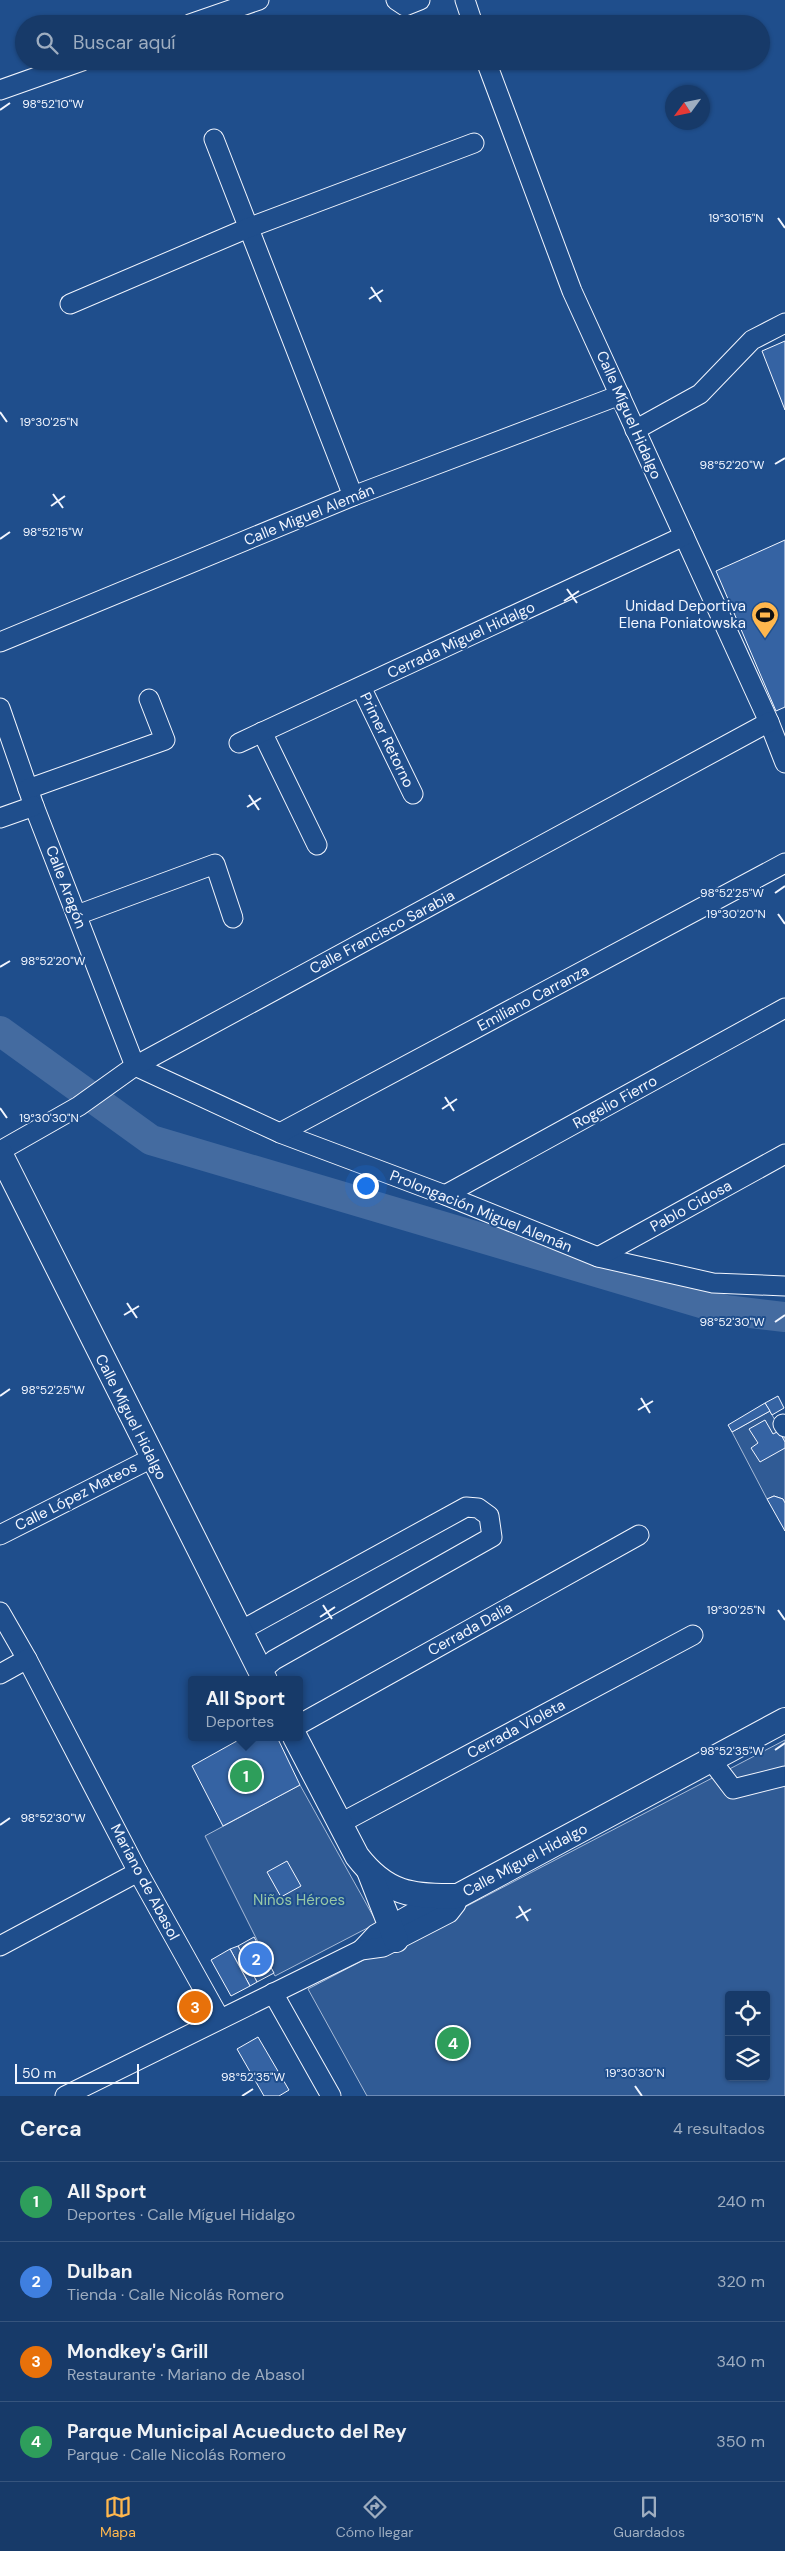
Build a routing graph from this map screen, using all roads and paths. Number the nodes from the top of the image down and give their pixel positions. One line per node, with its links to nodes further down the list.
1 (259, 0): 5 (street)
2 (396, 0): 3 (street)
3 (420, 0)
4 (465, 0): 6 (street)
5 (216, 15)
6 (470, 15)
7 (57, 70): 9 (street)
8 (489, 70): 15 (street, Calle Míguel Hidalgo)
9 (0, 90)
10 (214, 140): 12 (street)
11 (474, 143): 12 (street)
12 (248, 228): 13 (street); 17 (street)
13 (70, 304)
14 (785, 323): 16 (street)
15 (620, 395): 16 (street, Calle Míguel Hidalgo); 17 (street, Calle Miguel Alemán)
16 (635, 430): 18 (street, Calle Míguel Hidalgo)
17 (353, 496): 19 (street, Calle Miguel Alemán)
18 (684, 536): 20 (street, Cerrada Miguel Hidalgo); 23 (street, Calle Míguel Hidalgo)
19 (0, 642)
20 (361, 687): 24 (street, Cerrada Miguel Hidalgo); 27 (street, Primer Retorno)
21 (149, 699): 28 (street)
22 (0, 708): 28 (street, Calle Aragón)
23 (769, 722): 26 (street, Calle Míguel Hidalgo); 35 (street, Calle Francisco Sarabia)
24 (262, 732): 25 (street, Cerrada Miguel Hidalgo); 30 (street)
25 (239, 743)
26 (785, 763)
27 (413, 794)
28 (31, 797): 29 (street); 32 (street, Calle Aragón)
29 (0, 818)
30 (317, 845)
31 (785, 863): 36 (street, Emiliano Carranza)
32 (77, 915): 33 (street); 35 (street, Calle Aragón)
33 (233, 918)
34 (785, 1008): 39 (street, Rogelio Fierro)
35 (128, 1071): 36 (street, Prolongación Miguel Alemán); 37 (street, Calle Francisco Sarabia)
36 (280, 1133): 39 (street, Prolongación Miguel Alemán)
37 (0, 1152): 42 (main road, Calle Míguel Hidalgo)
38 (785, 1154): 40 (street, Pablo Cidosa)
39 (445, 1196): 40 (street, Prolongación Miguel Alemán)
40 (598, 1257): 41 (street, Prolongación Miguel Alemán)
41 (785, 1286)
42 (152, 1458): 43 (street, Calle López Mateos); 46 (main road, Calle Míguel Hidalgo)
43 (0, 1535)
44 (639, 1535): 52 (street, Cerrada Dalia)
45 (0, 1612): 48 (street, Mariano de Abasol)
46 (240, 1632): 50 (main road, Calle Míguel Hidalgo); 50 (street)
47 (693, 1635): 56 (street, Cerrada Violeta)
48 (27, 1659): 49 (street); 58 (street, Mariano de Abasol)
49 (0, 1674)
50 (263, 1675)
51 (785, 1720): 54 (main road, Calle Míguel Hidalgo)
52 (303, 1722)
53 (297, 1741): 56 (main road, Calle Míguel Hidalgo)
54 (711, 1760): 55 (street); 59 (main road, Calle Míguel Hidalgo)
55 (785, 1776)
56 (340, 1824): 57 (main road, Calle Míguel Hidalgo)
57 (369, 1871): 59 (main road, Calle Míguel Hidalgo); 60 (main road)
58 (138, 1872): 61 (street); 63 (street, Mariano de Abasol)
59 (450, 1896): 60 (street)
60 (393, 1933): 62 (street)
61 (0, 1946)
62 (273, 1993): 63 (street); 65 (street)
63 (220, 2019): 64 (street)
64 (65, 2096)
65 (331, 2096)

